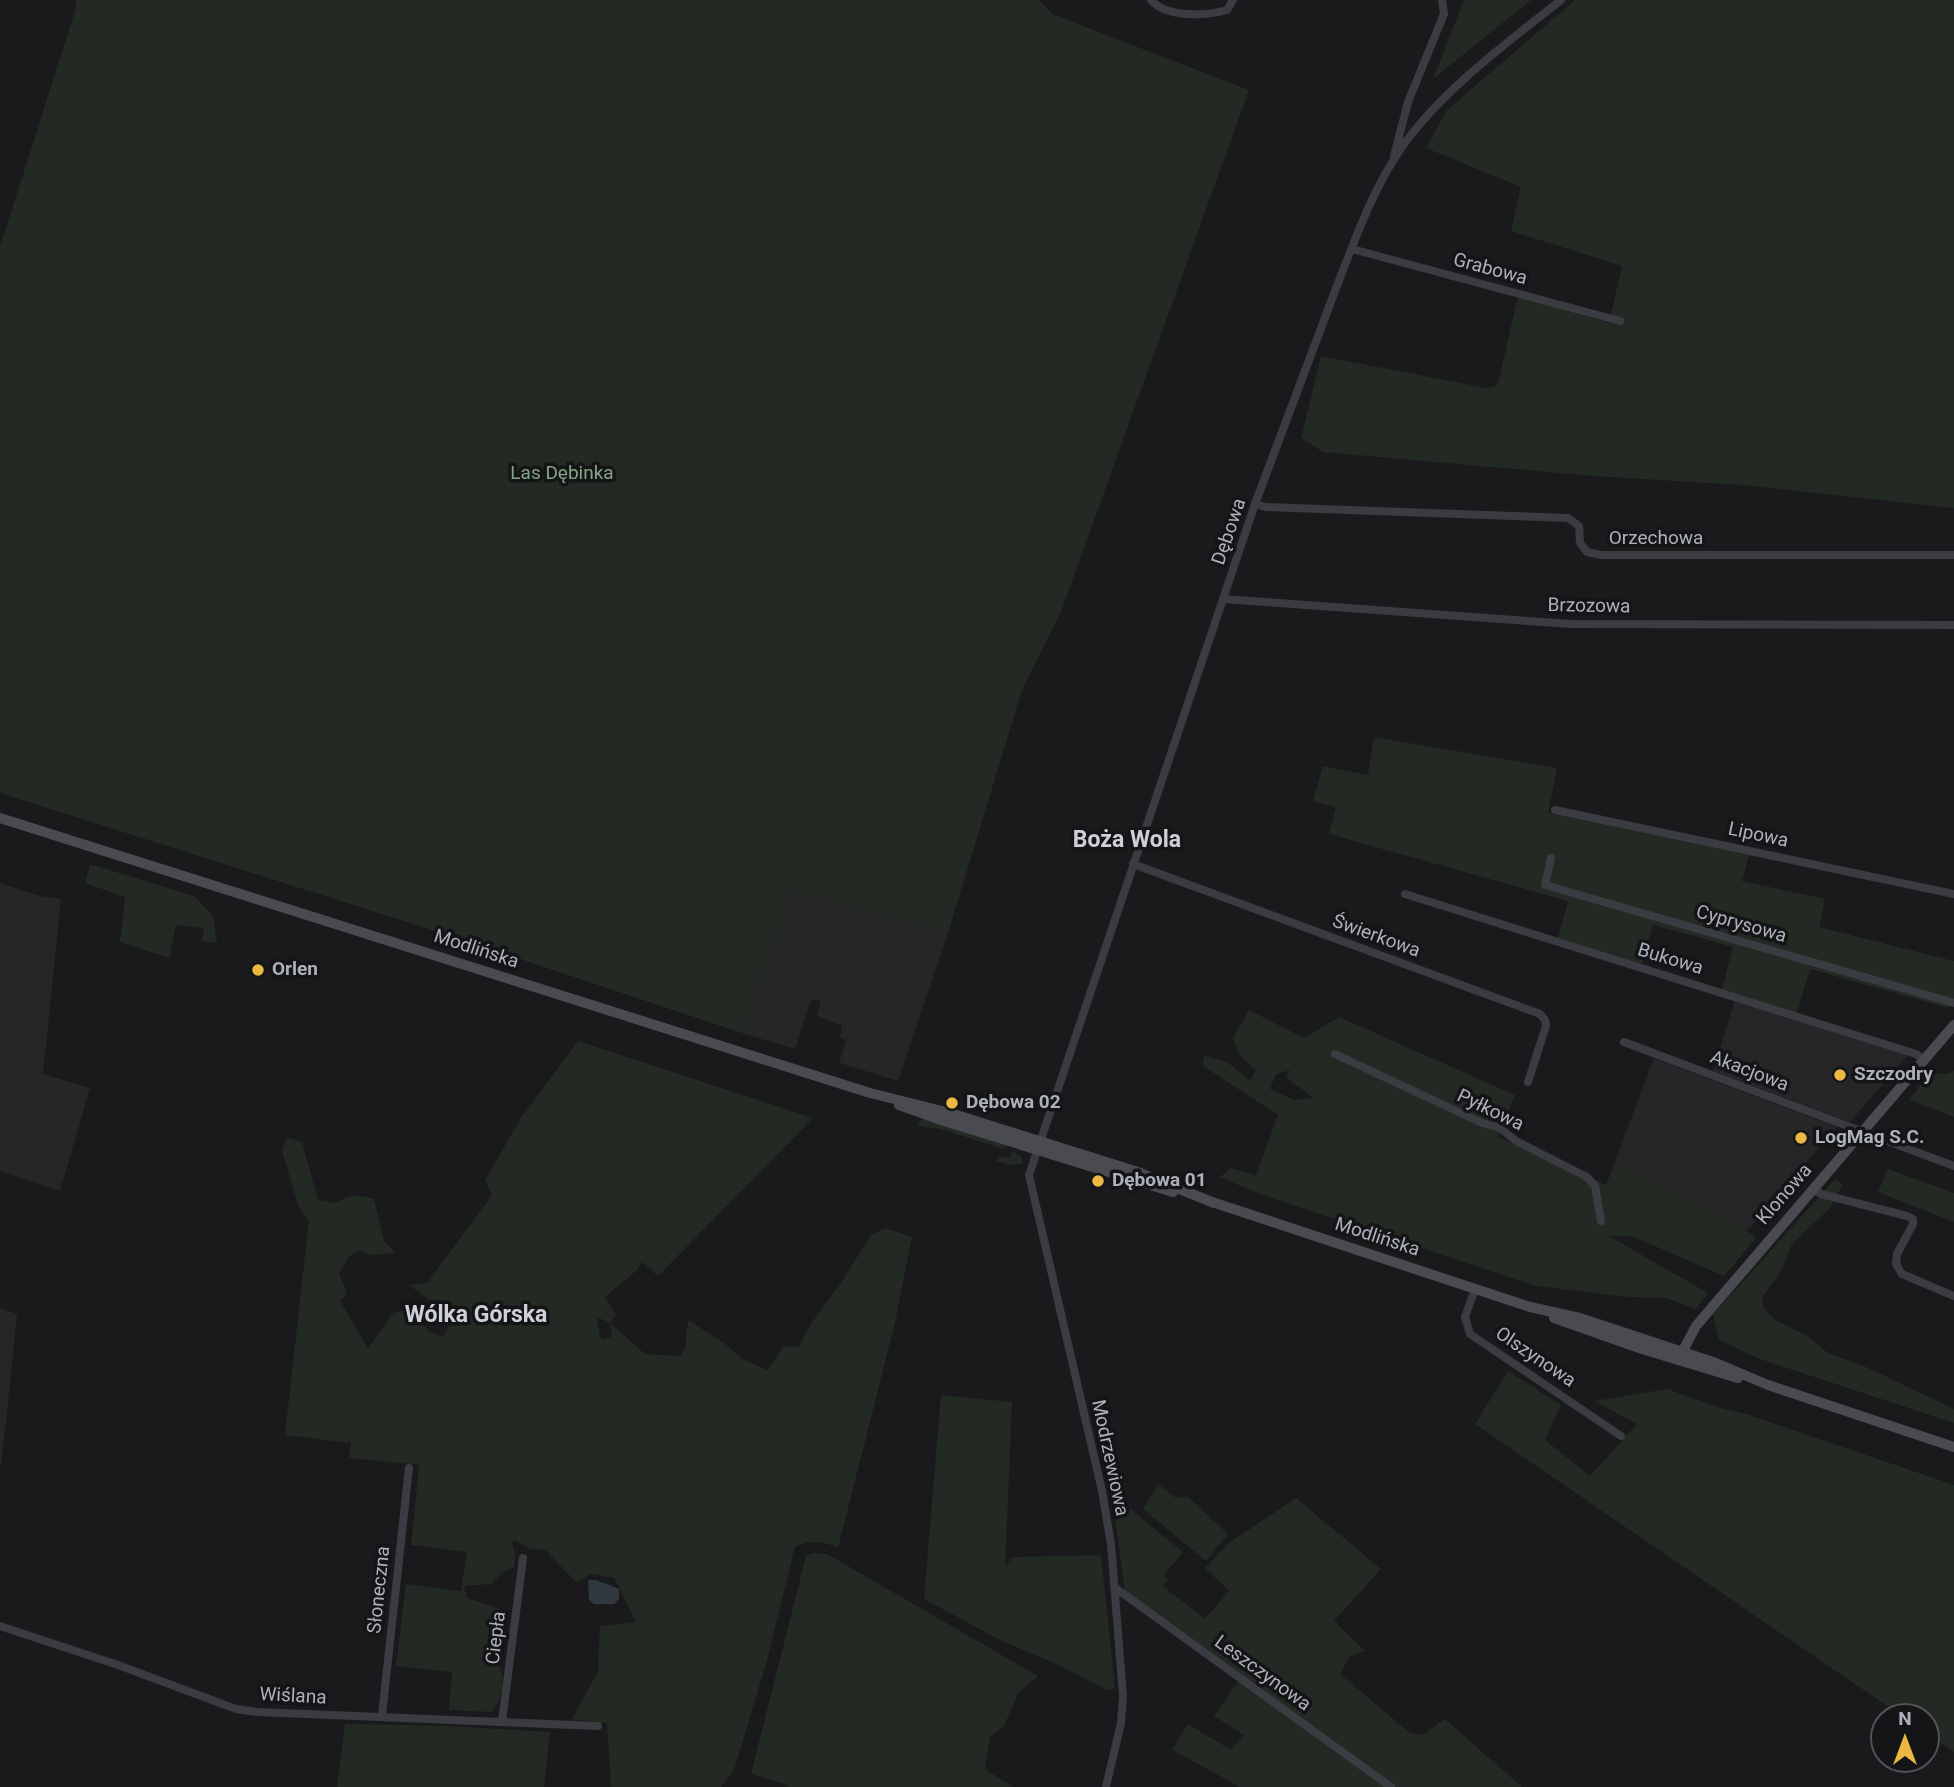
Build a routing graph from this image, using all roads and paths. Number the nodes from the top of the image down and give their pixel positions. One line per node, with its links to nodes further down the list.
1 (1151, 0): 2 (street)
2 (1233, 0)
3 (1442, 0): 5 (street)
4 (1562, 0): 5 (street, Dębowa)
5 (1392, 165): 6 (street, Dębowa)
6 (1352, 249): 7 (street, Grabowa); 8 (street, Dębowa)
7 (1620, 321)
8 (1255, 505): 9 (street, Orzechowa); 10 (street, Dębowa)
9 (1954, 555)
10 (1223, 599): 11 (street, Brzozowa); 15 (street, Dębowa)
11 (1954, 625)
12 (1555, 810): 17 (street, Lipowa)
13 (0, 818): 25 (main road, Modlińska)
14 (1550, 858): 18 (street, Cyprysowa)
15 (1133, 864): 23 (street, Świerkowa); 25 (street, Dębowa)
16 (1405, 894): 22 (street, Bukowa)
17 (1954, 894)
18 (1954, 1003)
19 (1954, 1025): 22 (main road, Klonowa)
20 (1624, 1042): 24 (street, Akacjowa)
21 (1335, 1054): 28 (street, Pyłkowa)
22 (1924, 1060): 24 (main road, Klonowa)
23 (1528, 1082)
24 (1862, 1132): 26 (street, Akacjowa); 27 (main road, Klonowa)
25 (1037, 1146): 29 (main road, Modlińska); 36 (street, Modrzewiowa)
26 (1954, 1166)
27 (1813, 1189): 30 (street); 31 (main road, Klonowa)
28 (1601, 1221)
29 (1475, 1289): 31 (main road, Modlińska); 32 (street, Olszynowa)
30 (1954, 1296)
31 (1679, 1356): 33 (main road, Modlińska)
32 (1621, 1436)
33 (1954, 1447)
34 (409, 1468): 38 (street, Słoneczna)
35 (523, 1558): 39 (street, Ciepła)
36 (1114, 1587): 41 (street, Modrzewiowa); 42 (street, Leszczynowa)
37 (0, 1626): 38 (street, Wiślana)
38 (382, 1715): 39 (street, Wiślana)
39 (502, 1721): 40 (street, Wiślana)
40 (598, 1726)
41 (1106, 1787)
42 (1391, 1787)

